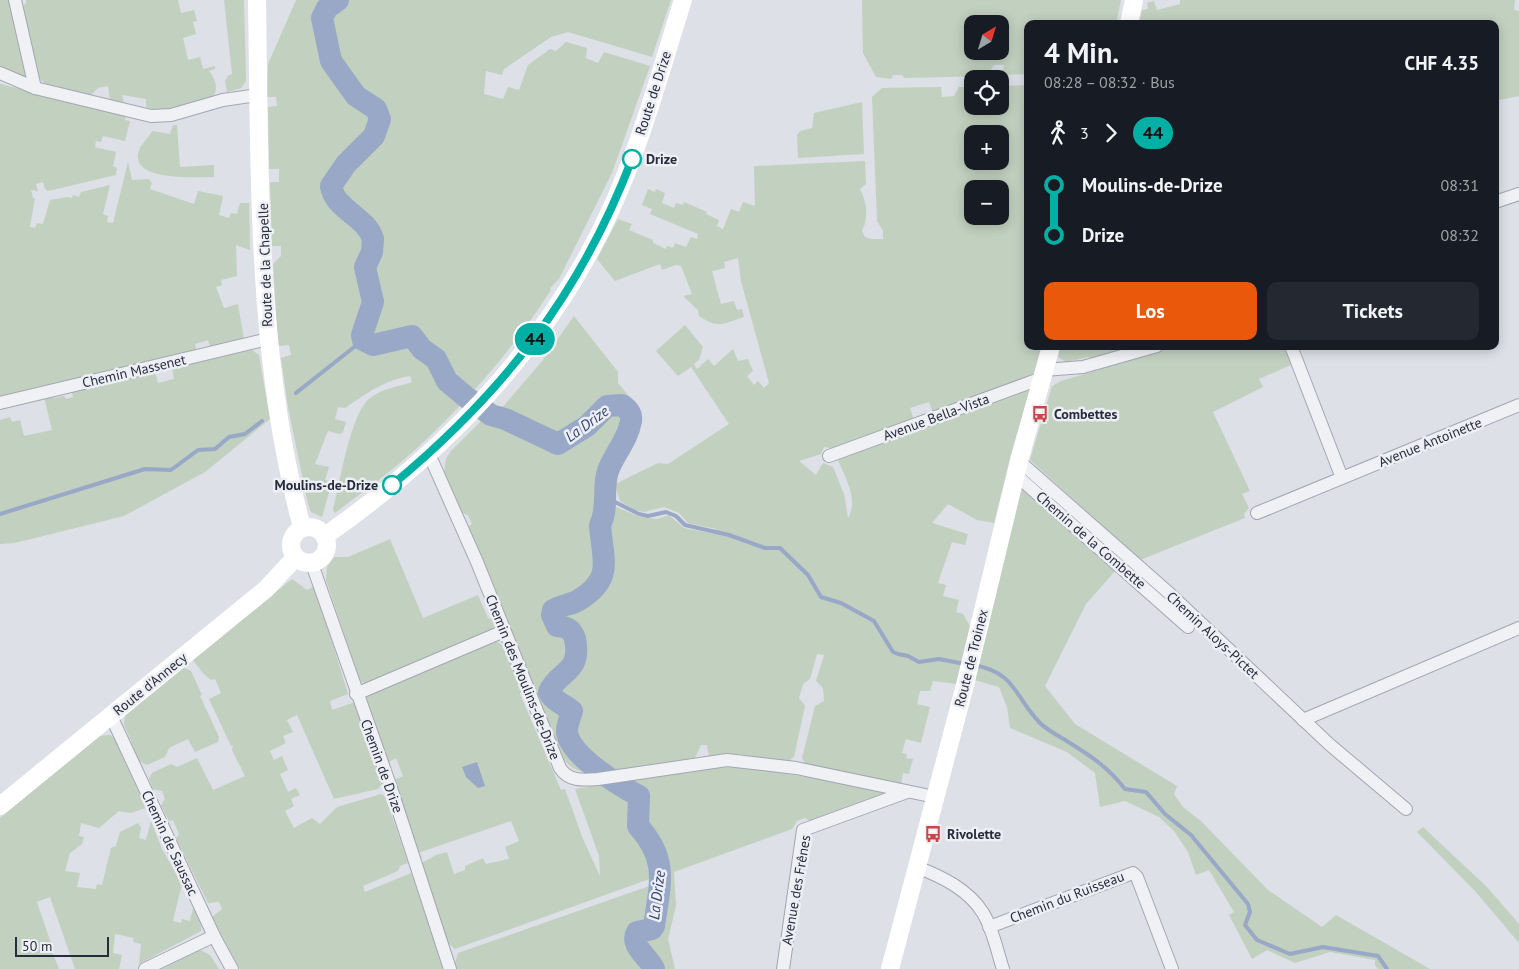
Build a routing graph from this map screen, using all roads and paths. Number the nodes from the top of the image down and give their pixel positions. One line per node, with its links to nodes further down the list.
1 (15, 0): 7 (street)
2 (257, 0): 8 (street, Route de la Chapelle)
3 (683, 0): 18 (street, Route de Drize)
4 (1134, 0): 5 (street)
5 (1129, 20)
6 (0, 73): 7 (street)
7 (35, 88): 8 (street)
8 (258, 95): 11 (street, Route de la Chapelle)
9 (1519, 194): 10 (street)
10 (1499, 201)
11 (268, 339): 16 (street, Chemin Massenet); 23 (street, Route de la Chapelle)
12 (1050, 350): 15 (street, Route de Troinex)
13 (1143, 350): 15 (street, Avenue Bella-Vista)
14 (1293, 350): 21 (street)
15 (1043, 374): 19 (street, Avenue Bella-Vista); 20 (street, Route de Troinex)
16 (0, 403)
17 (1519, 405): 21 (street, Avenue Antoinette)
18 (429, 454): 24 (street); 28 (street, Chemin des Moulins-de-Drize)
19 (829, 456)
20 (1017, 468): 26 (street, Chemin de la Combette); 31 (street, Chemin Aloys-Pictet); 33 (street, Route de Troinex)
21 (1342, 478): 22 (street, Avenue Antoinette)
22 (1257, 513)
23 (302, 528): 24 (street); 25 (street)
24 (325, 536): 25 (street)
25 (304, 561): 29 (street, Chemin de Drize); 30 (street, Route d'Annecy)
26 (1188, 626)
27 (1519, 628): 31 (street)
28 (504, 631): 29 (street); 32 (street, Chemin des Moulins-de-Drize)
29 (356, 694): 41 (street, Chemin de Drize)
30 (111, 716): 34 (street, Route d'Annecy); 38 (street, Chemin de Saussac)
31 (1303, 720): 35 (street, Chemin Aloys-Pictet)
32 (907, 792): 33 (street, Chemin des Moulins-de-Drize); 42 (street, Avenue des Frênes)
33 (935, 797): 36 (street, Route de Troinex)
34 (0, 806)
35 (1406, 809)
36 (917, 867): 37 (street); 43 (street, Route de Troinex)
37 (989, 927): 44 (street); 45 (street, Chemin du Ruisseau)
38 (214, 936): 39 (street); 40 (street, Chemin de Saussac)
39 (145, 969)
40 (232, 969)
41 (450, 969)
42 (783, 969)
43 (890, 969)
44 (1003, 969)
45 (1172, 969)

